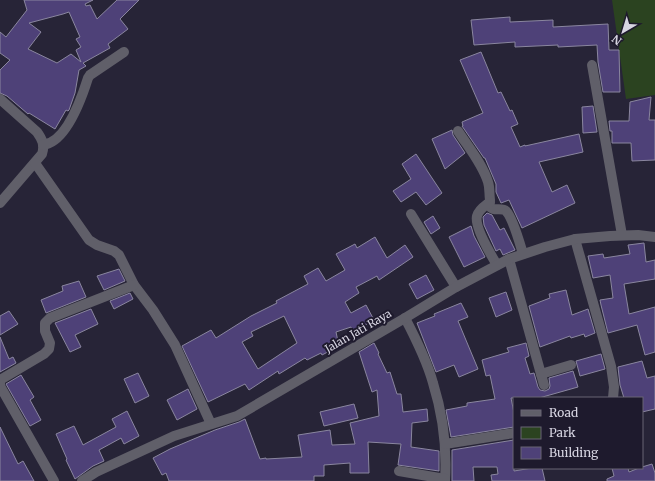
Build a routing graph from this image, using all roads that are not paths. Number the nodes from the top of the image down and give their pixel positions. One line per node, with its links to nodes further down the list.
1 (124, 52): 5 (street)
2 (592, 65): 10 (street)
3 (0, 99): 5 (street)
4 (458, 131): 7 (street)
5 (44, 145): 6 (street)
6 (35, 163): 8 (street); 16 (street)
7 (490, 202): 13 (street); 15 (street)
8 (0, 203)
9 (411, 214): 17 (street)
10 (622, 235): 11 (street, Jalan Jati Raya); 12 (street, Jalan Jati Raya)
11 (655, 237)
12 (575, 239): 13 (street, Jalan Jati Raya); 22 (street)
13 (523, 254): 14 (street, Jalan Jati Raya)
14 (509, 259): 15 (street, Jalan Jati Raya); 20 (street)
15 (497, 265): 17 (street, Jalan Jati Raya)
16 (134, 285): 23 (street); 28 (street)
17 (456, 287): 18 (street, Jalan Jati Raya)
18 (405, 318): 23 (street, Jalan Jati Raya); 25 (street)
19 (571, 365): 20 (street)
20 (541, 374): 21 (street)
21 (544, 385)
22 (613, 397)
23 (211, 424): 29 (street, Jalan Jati Raya)
24 (513, 433): 25 (street)
25 (445, 444): 27 (street)
26 (399, 471): 27 (street)
27 (445, 480)
28 (54, 481)
29 (82, 481)

